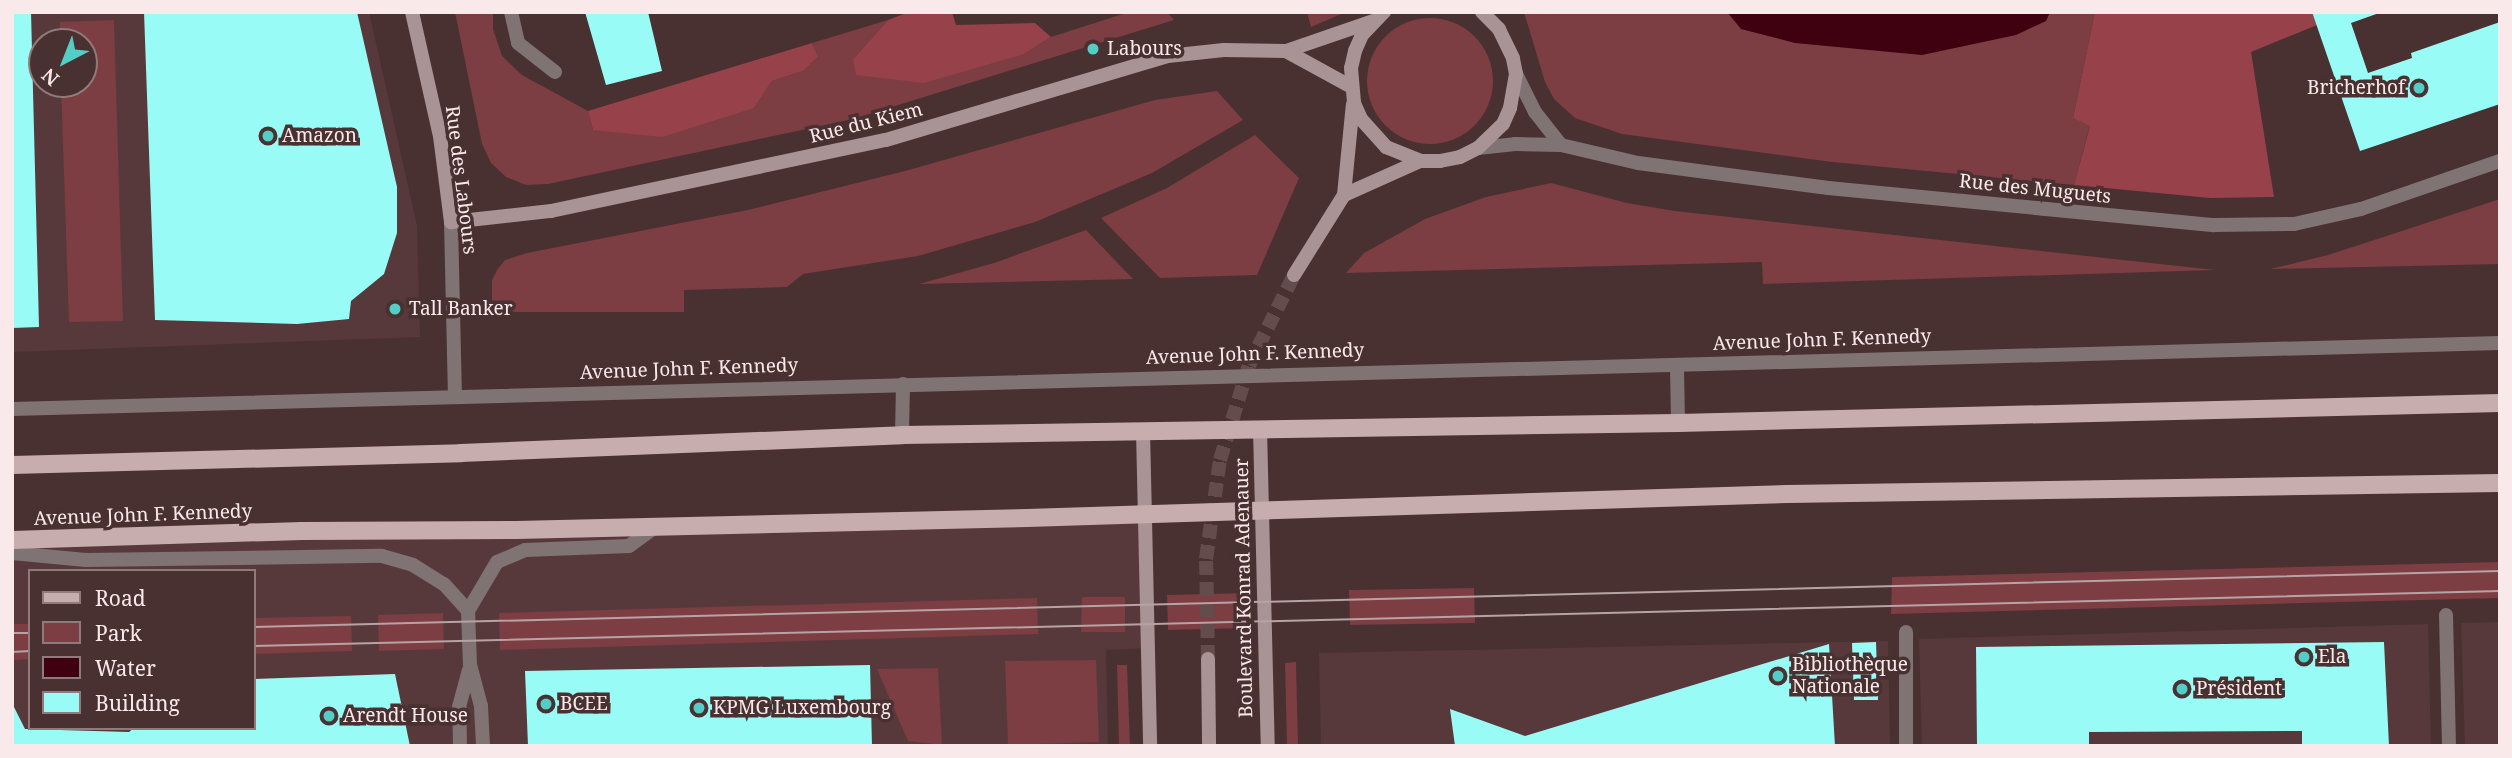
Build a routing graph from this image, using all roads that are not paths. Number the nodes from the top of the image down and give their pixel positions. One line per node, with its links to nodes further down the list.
1 (412, 12): 17 (main road, Rue des Labours)
2 (511, 12): 8 (street)
3 (1482, 12): 6 (main road)
4 (1499, 12): 6 (main road)
5 (1379, 16): 7 (main road, Rue du Kiem); 10 (main road)
6 (1499, 29): 9 (main road)
7 (1286, 51): 10 (main road, Rue du Kiem); 17 (main road, Rue du Kiem)
8 (555, 72)
9 (1516, 74): 12 (street); 13 (main road)
10 (1350, 86): 11 (main road)
11 (1354, 103): 14 (main road); 16 (main road)
12 (1561, 145): 13 (street, Rue des Muguets); 15 (street, Rue des Muguets)
13 (1478, 148): 14 (main road)
14 (1420, 161): 16 (main road)
15 (2500, 161)
16 (1344, 195): 18 (main road)
17 (451, 222): 22 (street, Rue des Labours)
18 (1294, 275)
19 (2500, 343): 20 (street, Avenue John F. Kennedy)
20 (1677, 366): 21 (street, Avenue John F. Kennedy); 25 (street)
21 (903, 384): 22 (street, Avenue John F. Kennedy); 28 (street)
22 (455, 396): 24 (street, Avenue John F. Kennedy)
23 (2500, 403): 25 (main road)
24 (12, 409)
25 (1678, 423): 26 (main road)
26 (1260, 429): 27 (main road); 33 (main road, Boulevard Konrad Adenauer)
27 (1143, 431): 28 (main road); 34 (main road)
28 (902, 435): 29 (main road)
29 (12, 465)
30 (2500, 483): 31 (main road, Avenue John F. Kennedy)
31 (2478, 484): 32 (street); 33 (main road, Avenue John F. Kennedy)
32 (2500, 494)
33 (1262, 508): 34 (main road, Avenue John F. Kennedy); 47 (main road, Boulevard Konrad Adenauer)
34 (1145, 513): 35 (main road, Avenue John F. Kennedy); 45 (main road)
35 (657, 526): 36 (main road, Avenue John F. Kennedy); 38 (street)
36 (12, 540)
37 (12, 553): 38 (street)
38 (468, 611): 42 (street)
39 (2446, 615): 49 (street)
40 (1906, 632): 48 (street)
41 (1208, 659): 46 (main road, Boulevard Konrad Adenauer)
42 (470, 665): 43 (street); 44 (street)
43 (460, 746)
44 (483, 746)
45 (1150, 746)
46 (1209, 746)
47 (1268, 746)
48 (1906, 746)
49 (2449, 746)

